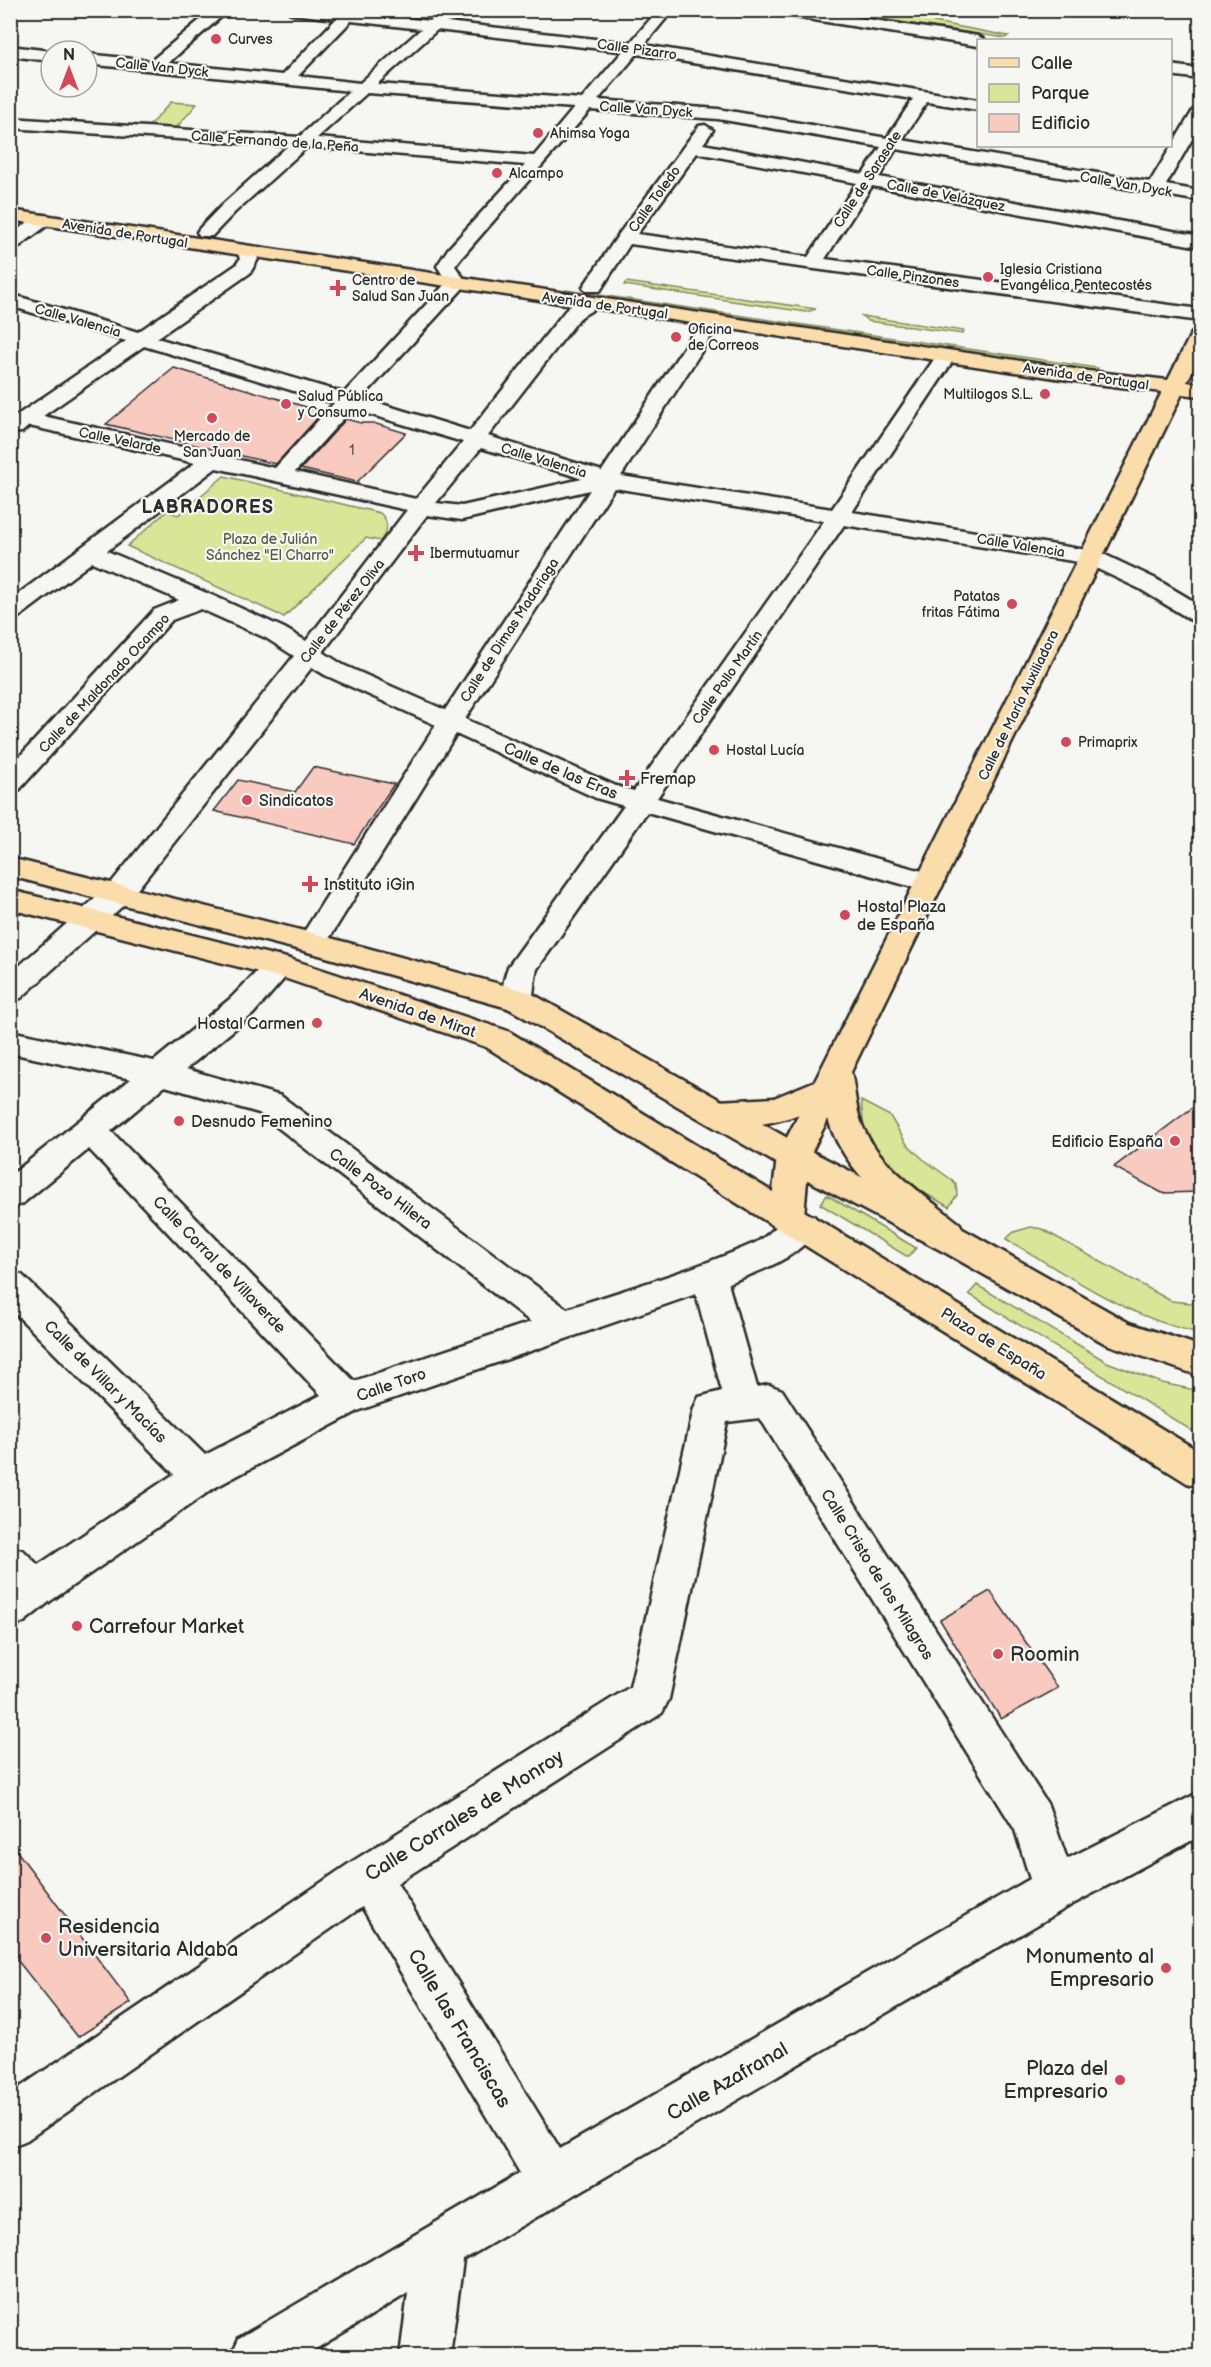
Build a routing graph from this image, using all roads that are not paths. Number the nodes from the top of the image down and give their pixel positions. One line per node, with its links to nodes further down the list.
1 (222, 10): 13 (street)
2 (293, 10): 6 (street, Calle Pizarro)
3 (449, 10): 7 (street)
4 (666, 10): 9 (street)
5 (776, 10): 8 (street)
6 (350, 13): 7 (street, Calle Pizarro); 16 (street)
7 (433, 25): 9 (street, Calle Pizarro); 17 (street)
8 (977, 41)
9 (634, 48): 18 (street, Calle Pizarro); 19 (street)
10 (10, 51): 11 (street)
11 (39, 55)
12 (99, 60): 13 (street, Calle Van Dyck)
13 (155, 66): 16 (street, Calle Van Dyck)
14 (1172, 70): 15 (street)
15 (1200, 74)
16 (286, 80): 17 (street, Calle Van Dyck)
17 (363, 88): 19 (street, Calle Van Dyck); 25 (street)
18 (923, 96): 20 (street, Calle Pizarro); 26 (street, Calle de Sarasate)
19 (585, 105): 22 (street, Calle Van Dyck); 28 (street)
20 (977, 105)
21 (1200, 112): 24 (street)
22 (718, 114): 26 (street, Calle Van Dyck); 27 (street, Calle Toledo)
23 (10, 123): 25 (street, Calle Fernando de la Peña)
24 (1178, 137): 30 (street)
25 (303, 142): 28 (street, Calle Fernando de la Peña); 35 (street)
26 (890, 142): 29 (street, Calle de Sarasate); 30 (street, Calle Van Dyck)
27 (692, 147): 29 (street, Calle de Velázquez); 36 (street, Calle Toledo)
28 (538, 161): 41 (street)
29 (866, 180): 37 (street, Calle de Velázquez); 40 (street, Calle de Sarasate)
30 (1155, 189): 31 (street, Calle Van Dyck)
31 (1200, 196)
32 (10, 201): 35 (main road, Avenida de Portugal)
33 (10, 215): 34 (main road, Avenida de Portugal)
34 (43, 220): 38 (street); 39 (main road, Avenida de Portugal)
35 (206, 231): 41 (main road, Avenida de Portugal)
36 (625, 238): 40 (street, Calle Pinzones); 42 (street, Calle Toledo)
37 (1200, 242)
38 (10, 244)
39 (246, 251): 41 (main road, Avenida de Portugal); 47 (street)
40 (813, 263): 44 (street, Calle Pinzones)
41 (452, 275): 42 (main road, Avenida de Portugal); 50 (street)
42 (591, 295): 45 (main road, Avenida de Portugal); 49 (main road, Avenida de Portugal); 52 (street, Calle de Pérez Oliva)
43 (10, 300): 47 (street, Calle Valencia)
44 (1200, 315)
45 (711, 321): 48 (main road, Avenida de Portugal); 55 (street, Calle de Dimas Madariaga)
46 (1200, 336): 49 (main road, Calle de María Auxiliadora)
47 (143, 339): 50 (street, Calle Valencia); 51 (street)
48 (946, 356): 49 (main road, Avenida de Portugal); 57 (street, Calle Pollo Martín)
49 (1190, 381): 59 (main road, Calle de María Auxiliadora)
50 (348, 400): 52 (street, Calle Valencia); 54 (street)
51 (18, 424): 53 (street, Calle Velarde)
52 (477, 439): 55 (street, Calle Valencia); 56 (street, Calle de Pérez Oliva)
53 (213, 460): 54 (street); 58 (street)
54 (280, 475): 56 (street)
55 (606, 480): 56 (street); 57 (street, Calle Valencia); 64 (street, Calle de Dimas Madariaga)
56 (421, 507): 63 (street, Calle de Pérez Oliva)
57 (838, 517): 59 (street, Calle Valencia); 66 (street, Calle Pollo Martín)
58 (90, 552): 60 (street); 61 (street)
59 (1091, 557): 62 (street, Calle Valencia); 68 (main road, Calle de María Auxiliadora)
60 (208, 602): 63 (street); 65 (street, Calle de Maldonado Ocampo)
61 (10, 612)
62 (1200, 615)
63 (308, 655): 64 (street, Calle de las Eras); 69 (street, Calle de Pérez Oliva)
64 (450, 722): 66 (street, Calle de las Eras); 72 (street, Calle de Dimas Madariaga)
65 (10, 784)
66 (640, 803): 68 (street, Calle de las Eras); 75 (street, Calle Pollo Martín)
67 (10, 867): 69 (main road)
68 (930, 883): 78 (main road, Calle de María Auxiliadora)
69 (118, 894): 71 (street, Calle de Pérez Oliva); 72 (main road)
70 (10, 899): 71 (main road, Avenida de Mirat)
71 (92, 918): 73 (main road, Avenida de Mirat); 74 (street, Calle de Pérez Oliva)
72 (312, 942): 75 (main road)
73 (279, 966): 77 (street); 83 (main road, Avenida de Mirat)
74 (10, 991)
75 (518, 1000): 79 (main road)
76 (10, 1042): 77 (street, Calle Pozo Hilera)
77 (158, 1073): 80 (street); 87 (street, Calle Pozo Hilera)
78 (830, 1082): 79 (main road); 81 (main road, Calle de María Auxiliadora); 84 (main road)
79 (717, 1113): 81 (main road)
80 (90, 1130): 82 (street); 89 (street, Calle Corral de Villaverde)
81 (794, 1157): 83 (main road, Calle de María Auxiliadora); 84 (main road)
82 (10, 1195)
83 (794, 1221): 85 (street, Calle Toro); 91 (main road, Plaza de España)
84 (958, 1243): 88 (main road)
85 (709, 1276): 87 (street, Calle Toro); 90 (street)
86 (10, 1286): 92 (street, Calle de Villar y Macías)
87 (561, 1325): 89 (street, Calle Toro)
88 (1200, 1361)
89 (348, 1399): 92 (street, Calle Toro)
90 (744, 1404): 95 (street, Calle Corrales de Monroy); 96 (street, Calle Cristo de los Milagros)
91 (1200, 1471)
92 (201, 1476): 93 (street, Calle Toro)
93 (19, 1587)
94 (1200, 1813): 96 (street, Calle Azafranal)
95 (368, 1876): 97 (street, Calle Corrales de Monroy); 98 (street, Calle las Franciscas)
96 (1055, 1889): 98 (street, Calle Azafranal)
97 (10, 2123)
98 (552, 2181): 99 (street, Calle Azafranal)
99 (440, 2246): 100 (street, Calle Azafranal); 101 (street)
100 (257, 2356)
101 (425, 2356)

